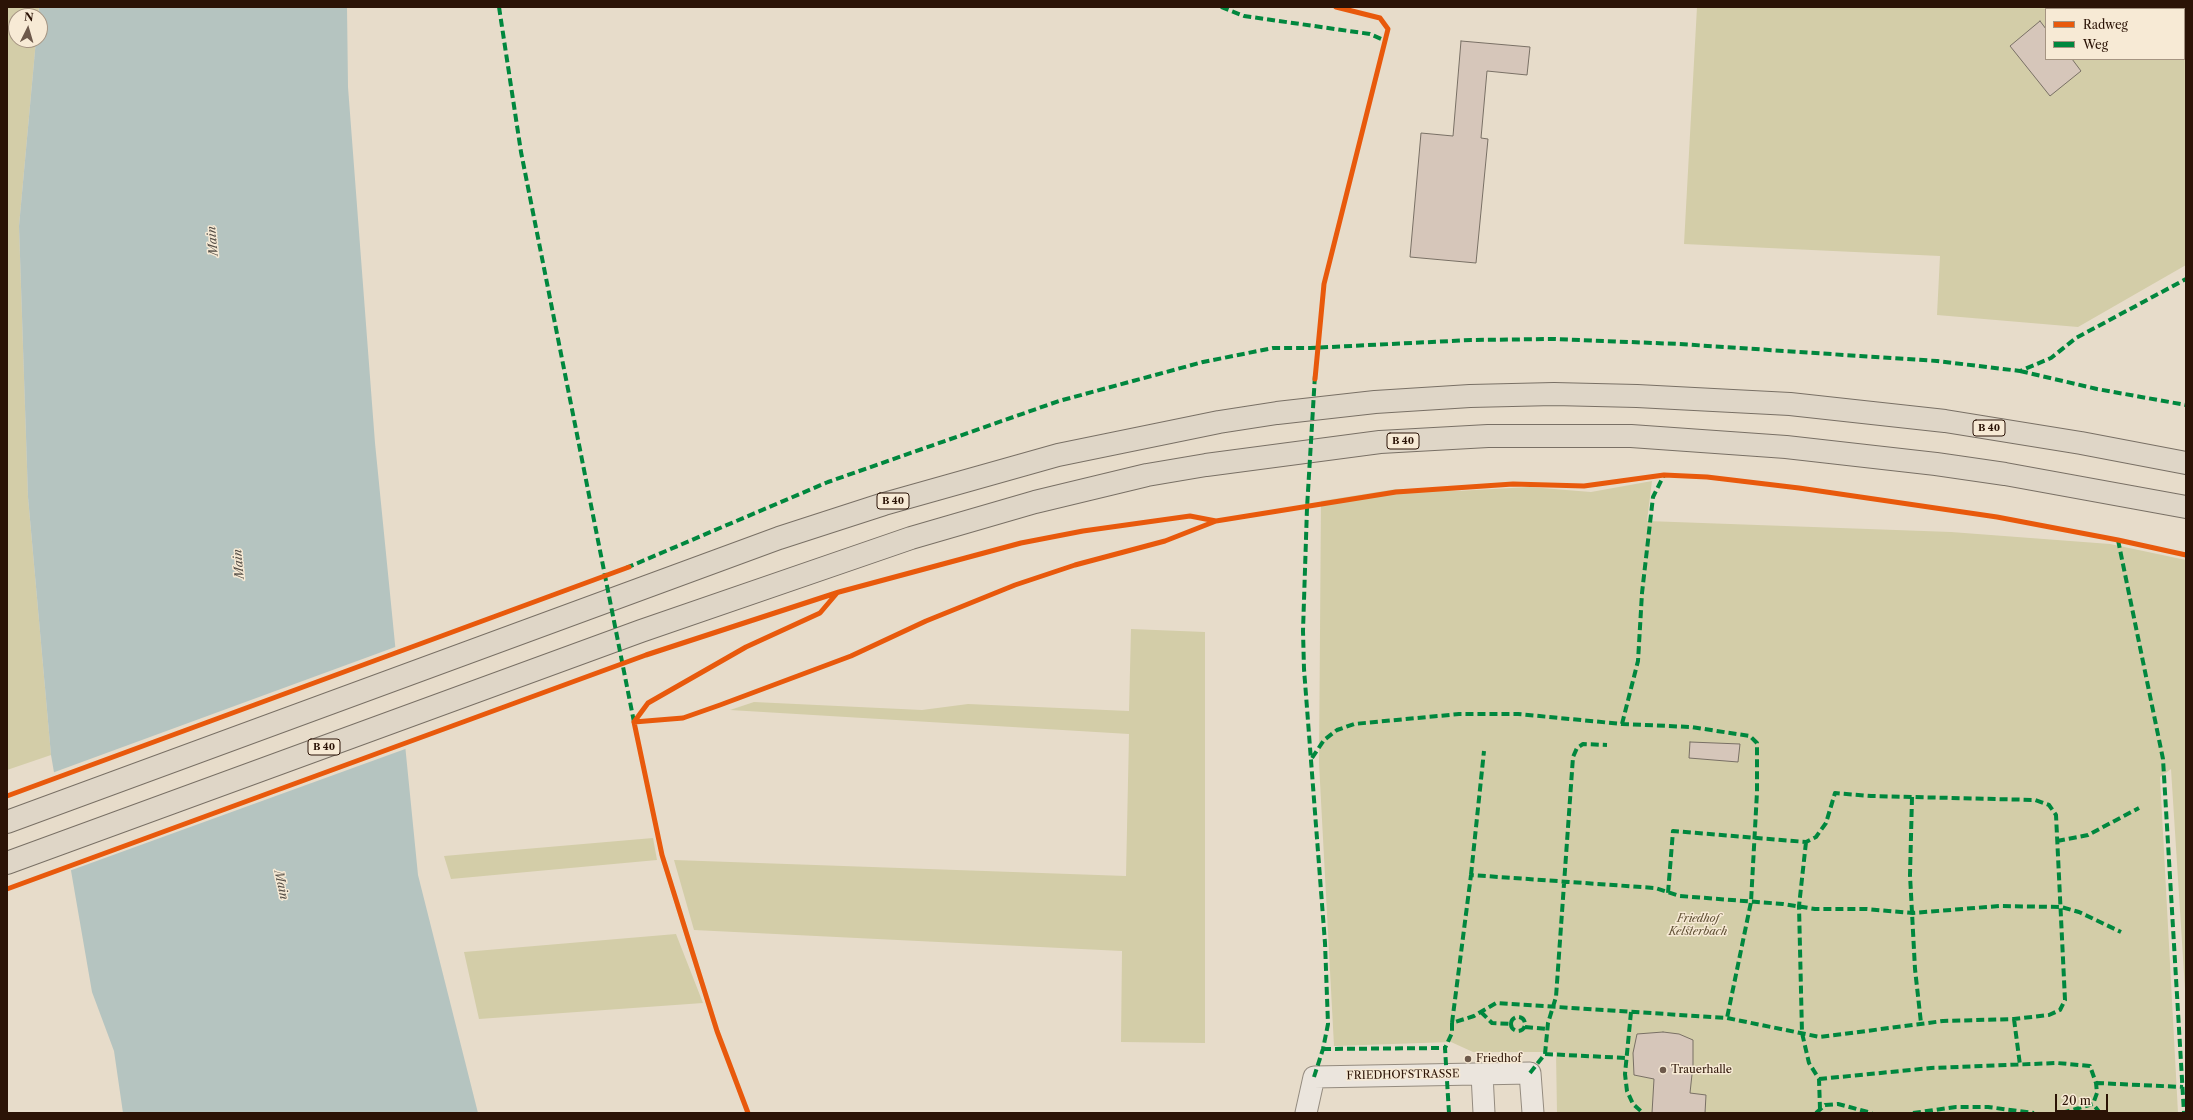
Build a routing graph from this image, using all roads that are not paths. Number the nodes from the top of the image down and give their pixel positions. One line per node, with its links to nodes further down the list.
1 (2186, 463): 3 (highway, B 40)
2 (2186, 507): 4 (highway, B 40)
3 (7, 822)
4 (7, 863)
5 (1482, 1074): 6 (street, FRIEDHOFSTRASSE); 7 (street); 8 (street, FRIEDHOFSTRASSE)
6 (1306, 1113)
7 (1484, 1113)
8 (1533, 1113)

